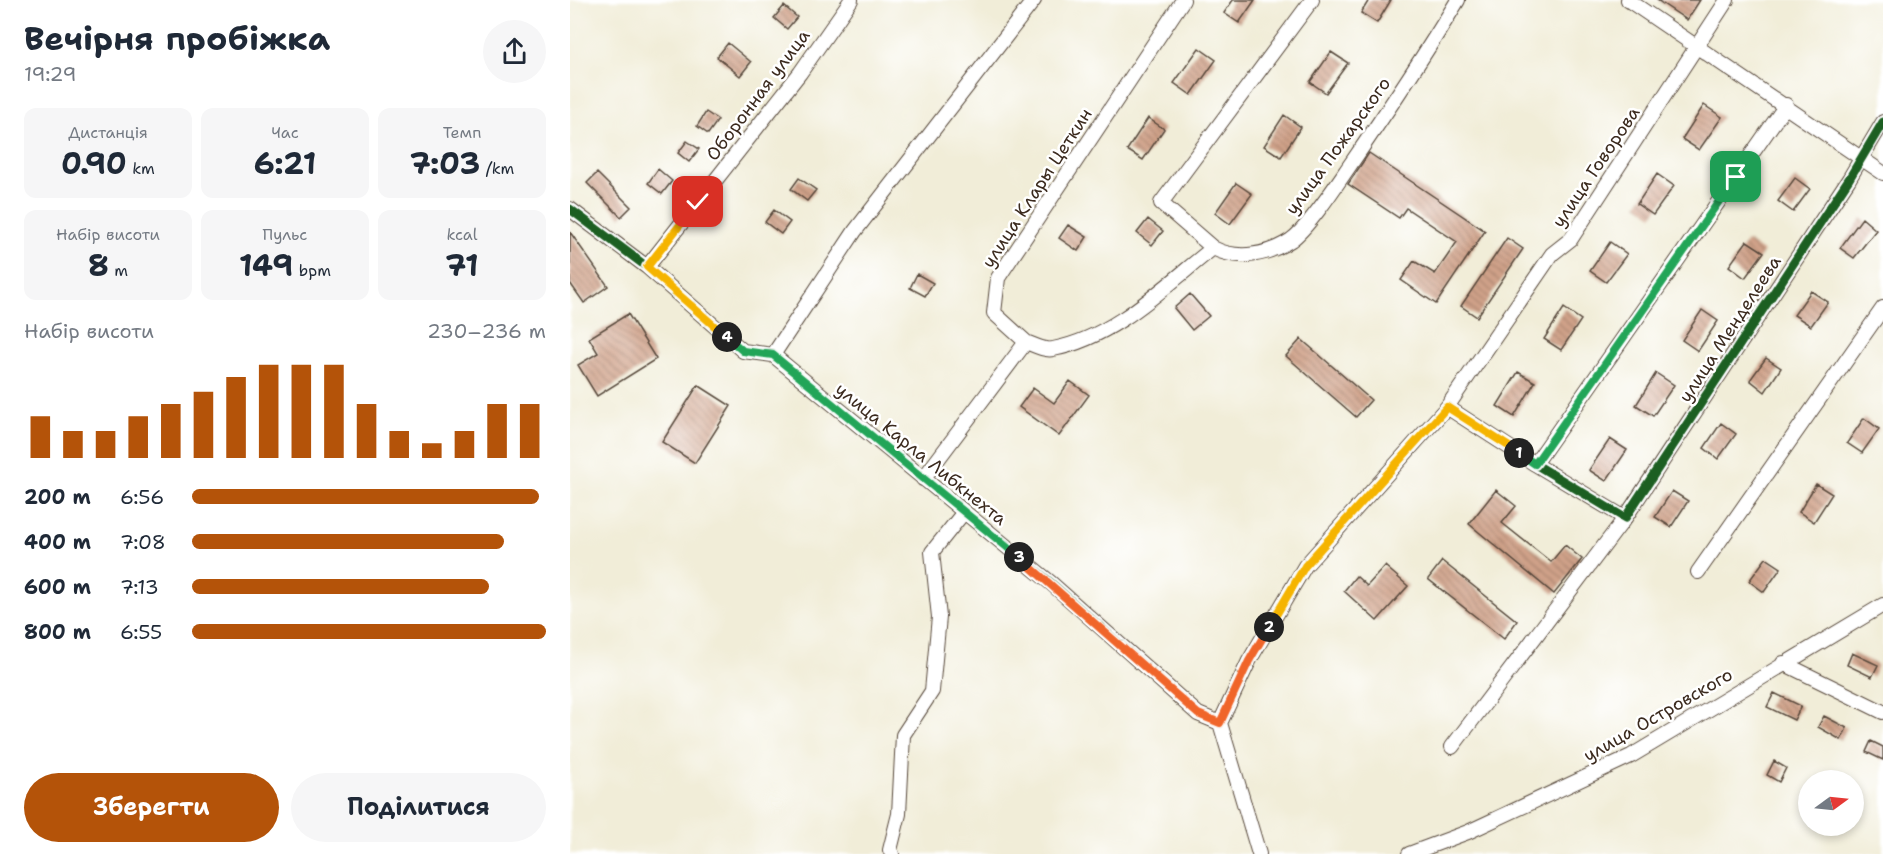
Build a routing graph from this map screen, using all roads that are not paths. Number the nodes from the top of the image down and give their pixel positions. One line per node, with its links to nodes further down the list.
1 (850, 0): 15 (street, Оборонная улица)
2 (1034, 0): 18 (street)
3 (1183, 0): 17 (street, улица Клары Цеткин)
4 (1312, 0): 14 (street)
5 (1458, 0): 14 (street, улица Пожарского)
6 (1628, 0): 8 (street)
7 (1727, 0): 8 (street, улица Говорова)
8 (1698, 46): 9 (street); 19 (street, улица Говорова)
9 (1786, 105): 11 (street); 20 (street)
10 (1883, 122): 11 (street, улица Менделеева)
11 (1862, 156): 12 (street); 23 (street, улица Менделеева)
12 (1883, 173)
13 (570, 209): 15 (street)
14 (1213, 248): 17 (street)
15 (647, 267): 18 (street)
16 (1883, 308): 24 (street)
17 (1026, 342): 21 (street)
18 (773, 355): 21 (street, улица Карла Либкнехта)
19 (1447, 407): 20 (street); 28 (street, улица Говорова)
20 (1535, 464): 23 (street)
21 (923, 478): 22 (street, улица Карла Либкнехта)
22 (964, 512): 28 (street, улица Карла Либкнехта); 30 (street)
23 (1625, 518): 29 (street, улица Менделеева)
24 (1698, 572)
25 (1883, 605): 26 (street, улица Островского)
26 (1783, 663): 27 (street); 32 (street, улица Островского)
27 (1883, 712)
28 (1220, 723): 31 (street)
29 (1452, 747)
30 (892, 854)
31 (1259, 854)
32 (1409, 854)

